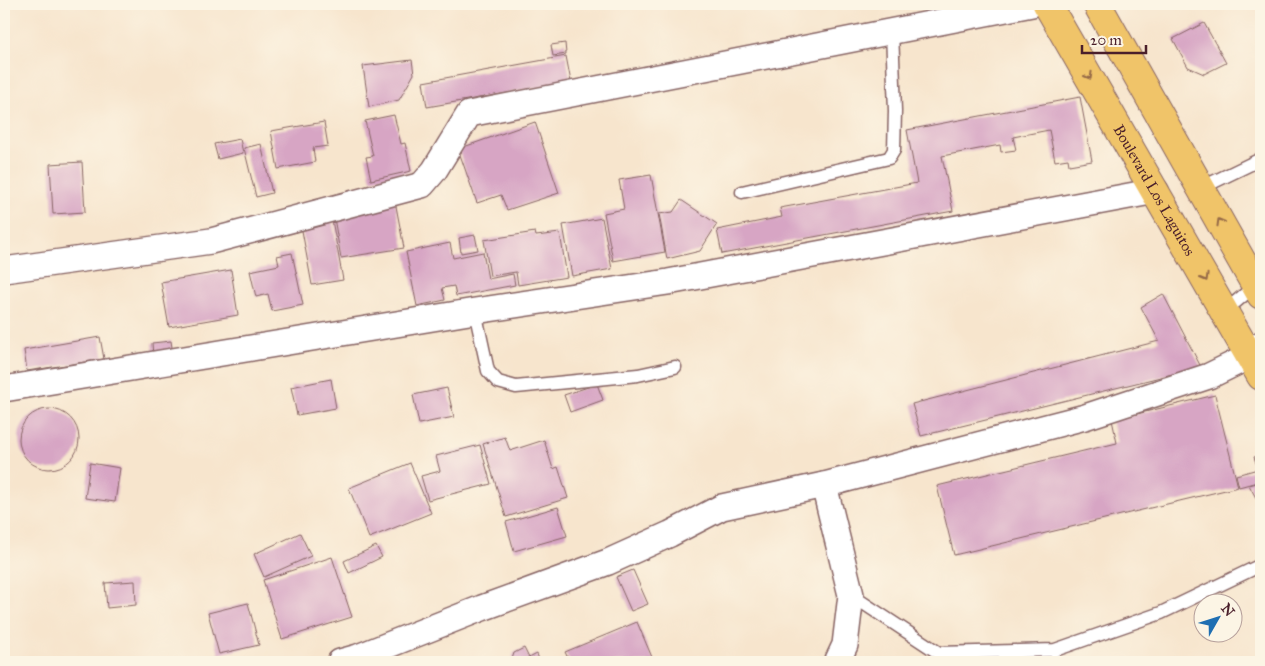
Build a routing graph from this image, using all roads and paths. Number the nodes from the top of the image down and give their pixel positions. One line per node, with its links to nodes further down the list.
1 (1032, 4): 4 (street)
2 (1047, 4): 8 (main road, Boulevard Los Laguitos, one-way to 8)
3 (1097, 4): 6 (main road)
4 (892, 31): 7 (lane); 9 (street)
5 (1261, 159): 6 (lane)
6 (1201, 188): 10 (main road, one-way to 6)
7 (742, 192)
8 (1156, 192): 11 (street); 12 (main road, Boulevard Los Laguitos, one-way to 12)
9 (4, 270)
10 (1259, 287): 12 (lane)
11 (475, 311): 14 (lane); 15 (street)
12 (1225, 312): 13 (main road, Boulevard Los Laguitos)
13 (1257, 358): 16 (street)
14 (675, 367)
15 (4, 388)
16 (824, 485): 18 (street); 19 (street)
17 (1261, 565): 18 (lane)
18 (851, 596): 20 (street)
19 (340, 662)
20 (837, 662)

